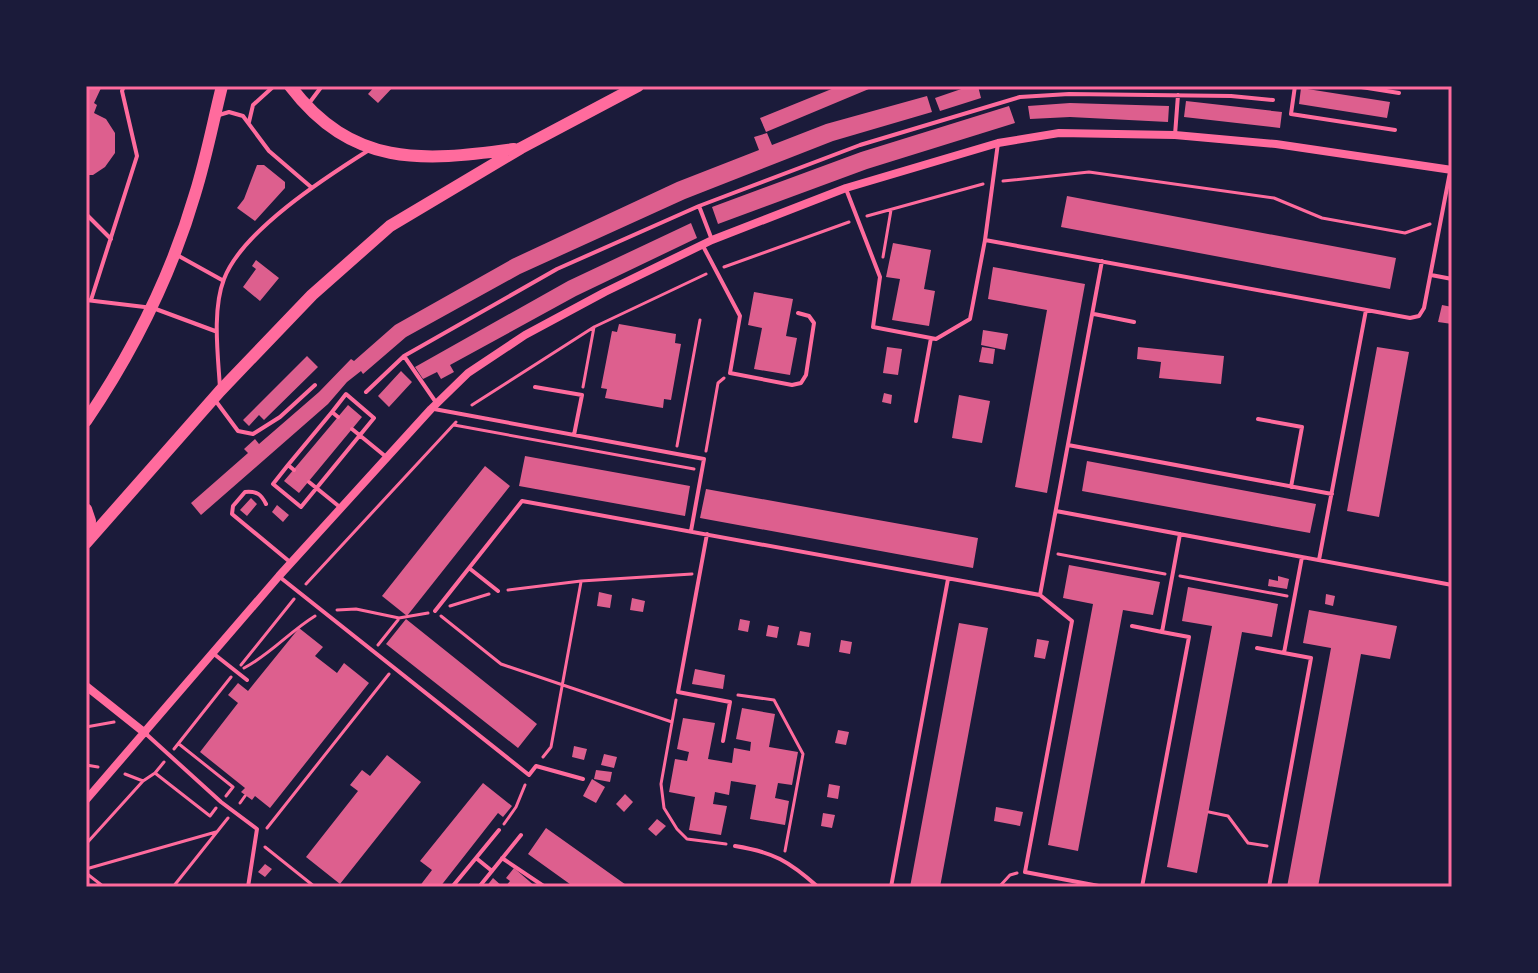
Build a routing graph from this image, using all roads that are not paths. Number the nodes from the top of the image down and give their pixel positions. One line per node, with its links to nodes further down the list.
1 (124, 86): 25 (lane)
2 (222, 86): 13 (main road)
3 (274, 86): 14 (lane)
4 (290, 86): 12 (main road)
5 (322, 86): 12 (lane)
6 (638, 86): 19 (main road)
7 (1295, 86): 15 (lane)
8 (1355, 86): 9 (lane)
9 (1399, 93)
10 (1178, 95): 11 (lane); 16 (lane); 23 (lane)
11 (1273, 100)
12 (306, 107): 18 (main road)
13 (214, 119): 14 (lane); 29 (main road)
14 (249, 122): 21 (lane)
15 (1395, 130)
16 (1175, 135): 17 (street); 20 (street)
17 (998, 143): 22 (street); 27 (lane)
18 (372, 148): 19 (main road); 21 (lane)
19 (521, 148): 46 (main road)
20 (1451, 170): 31 (lane)
21 (311, 187): 33 (lane)
22 (846, 188): 26 (street); 41 (lane)
23 (699, 206): 26 (lane); 42 (lane)
24 (86, 214): 25 (lane)
25 (111, 239): 34 (lane)
26 (712, 240): 28 (street)
27 (985, 240): 30 (lane); 41 (lane)
28 (702, 245): 37 (lane); 47 (street)
29 (175, 254): 33 (lane); 35 (main road)
30 (1102, 261): 36 (lane); 38 (lane)
31 (1430, 275): 32 (lane); 36 (lane)
32 (1452, 279)
33 (223, 280): 40 (lane)
34 (89, 300): 35 (lane)
35 (153, 308): 40 (lane); 51 (main road)
36 (1366, 310): 63 (lane)
37 (798, 313)
38 (1093, 314): 39 (lane); 56 (lane)
39 (1134, 322)
40 (216, 332): 46 (lane)
41 (931, 338): 52 (lane)
42 (404, 356): 45 (lane); 47 (lane)
43 (315, 385): 46 (lane)
44 (535, 387): 55 (lane)
45 (366, 392)
46 (217, 394): 71 (main road)
47 (434, 406): 55 (lane); 57 (street)
48 (332, 412): 49 (lane); 54 (lane); 58 (lane)
49 (338, 417)
50 (1258, 419): 61 (lane)
51 (86, 421)
52 (916, 421)
53 (352, 429): 54 (lane)
54 (360, 435): 57 (lane); 62 (lane)
55 (574, 435): 68 (lane)
56 (1068, 445): 61 (lane); 67 (lane)
57 (387, 457): 65 (street)
58 (288, 465): 59 (lane); 62 (lane)
59 (294, 470)
60 (309, 482): 62 (lane)
61 (1291, 487): 63 (lane)
62 (317, 488): 65 (lane)
63 (1332, 494): 73 (lane)
64 (266, 504): 74 (lane)
65 (341, 508): 74 (street)
66 (86, 509): 71 (main road)
67 (1056, 511): 70 (lane); 80 (lane)
68 (691, 531): 69 (lane); 75 (lane)
69 (707, 534): 77 (lane); 90 (lane)
70 (1180, 534): 72 (lane); 83 (lane)
71 (86, 542)
72 (1302, 557): 73 (lane); 86 (lane)
73 (1319, 560): 78 (lane)
74 (291, 563): 76 (street)
75 (469, 568): 79 (lane); 81 (lane)
76 (279, 576): 85 (street); 91 (lane)
77 (948, 578): 80 (lane); 105 (lane)
78 (1452, 585)
79 (498, 591)
80 (1040, 595): 99 (lane)
81 (435, 611)
82 (1132, 626): 83 (lane)
83 (1162, 632): 108 (lane)
84 (1257, 648): 86 (lane)
85 (213, 653): 87 (lane); 89 (street)
86 (1284, 653): 109 (lane)
87 (247, 680)
88 (86, 686): 89 (street)
89 (145, 733): 92 (street); 100 (lane)
90 (723, 741)
91 (583, 779)
92 (86, 800)
93 (499, 830): 96 (lane)
94 (521, 835): 97 (lane)
95 (735, 846): 104 (lane)
96 (476, 858): 98 (lane); 101 (lane)
97 (502, 858): 98 (lane); 103 (lane)
98 (492, 871): 102 (lane)
99 (1061, 879): 106 (lane); 107 (lane)
100 (248, 887)
101 (452, 887)
102 (479, 887)
103 (545, 887)
104 (818, 887)
105 (891, 887)
106 (1059, 887)
107 (1104, 887)
108 (1142, 887)
109 (1269, 887)

